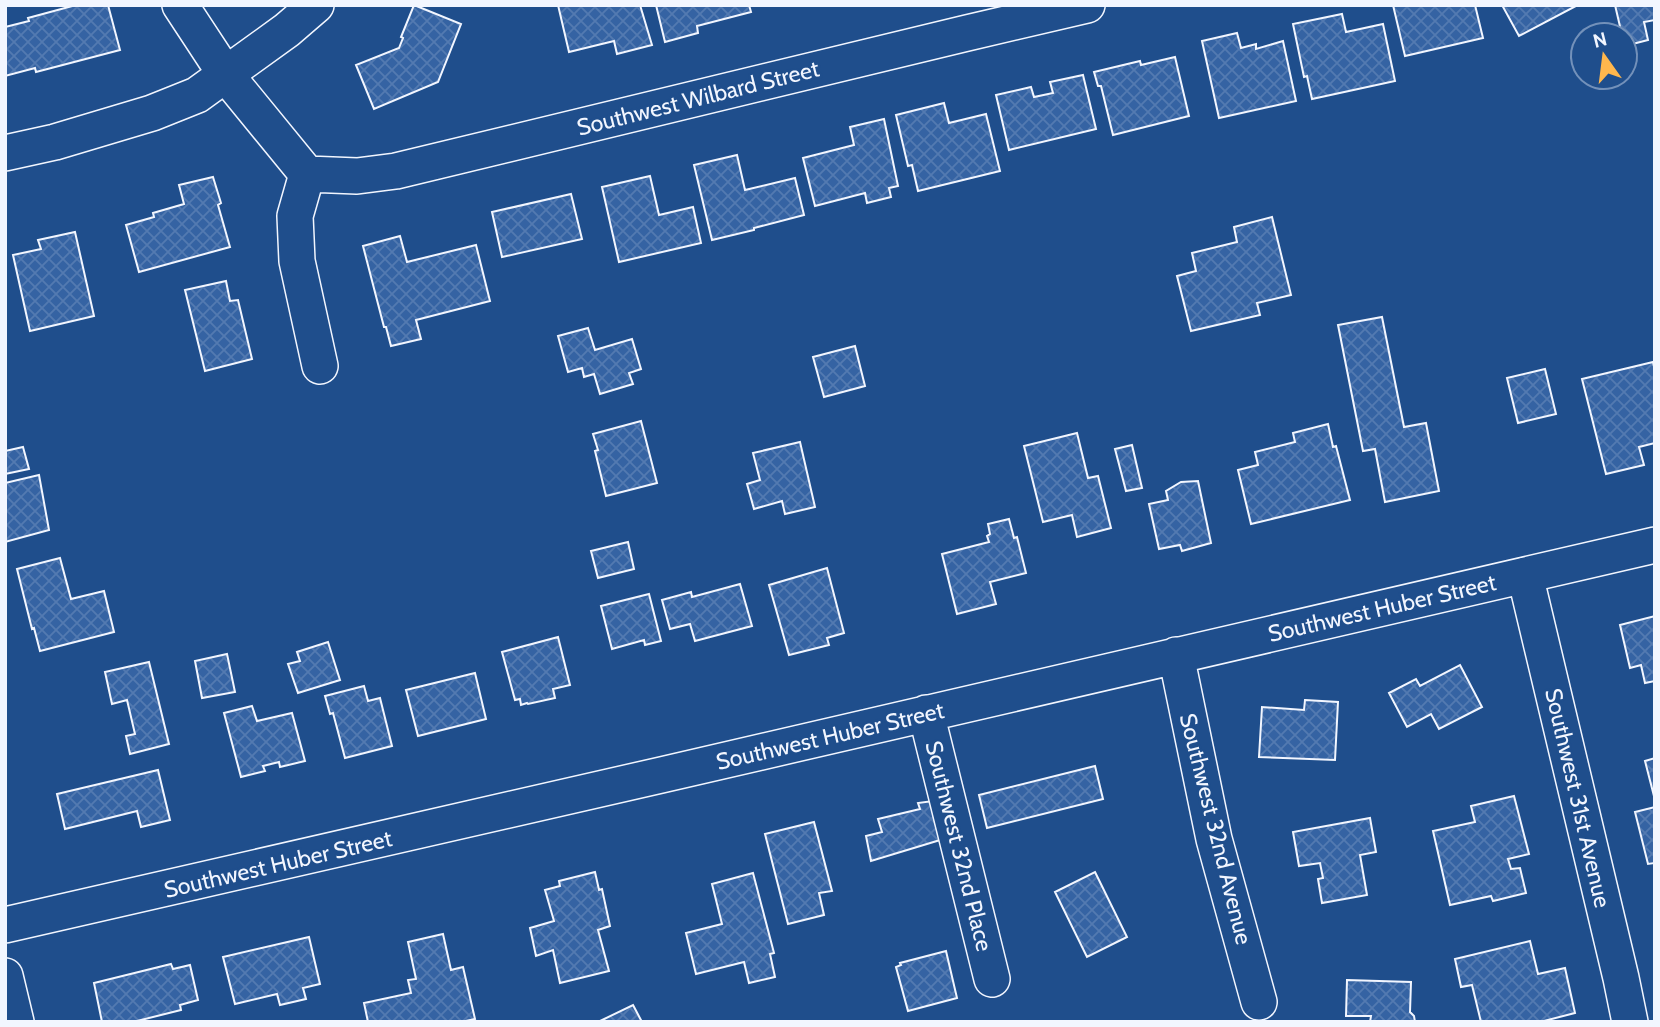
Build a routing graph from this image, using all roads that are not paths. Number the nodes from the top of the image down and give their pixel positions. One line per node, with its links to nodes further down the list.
1 (180, 5): 5 (street)
2 (316, 5): 5 (street)
3 (1087, 5): 4 (street, Southwest Wilbard Street)
4 (964, 19): 7 (street, Southwest Wilbard Street)
5 (226, 75): 6 (street); 7 (street)
6 (5, 153)
7 (307, 174): 8 (street)
8 (320, 366)
9 (1655, 545): 10 (street, Southwest Huber Street)
10 (1525, 575): 11 (street, Southwest Huber Street); 18 (street, Southwest 31st Avenue)
11 (1176, 655): 12 (street, Southwest Huber Street); 16 (street, Southwest 32nd Avenue)
12 (926, 713): 13 (street, Southwest Huber Street); 15 (street, Southwest 32nd Place)
13 (5, 925)
14 (5, 976): 17 (street)
15 (992, 979)
16 (1259, 1002)
17 (16, 1022)
18 (1630, 1022)

